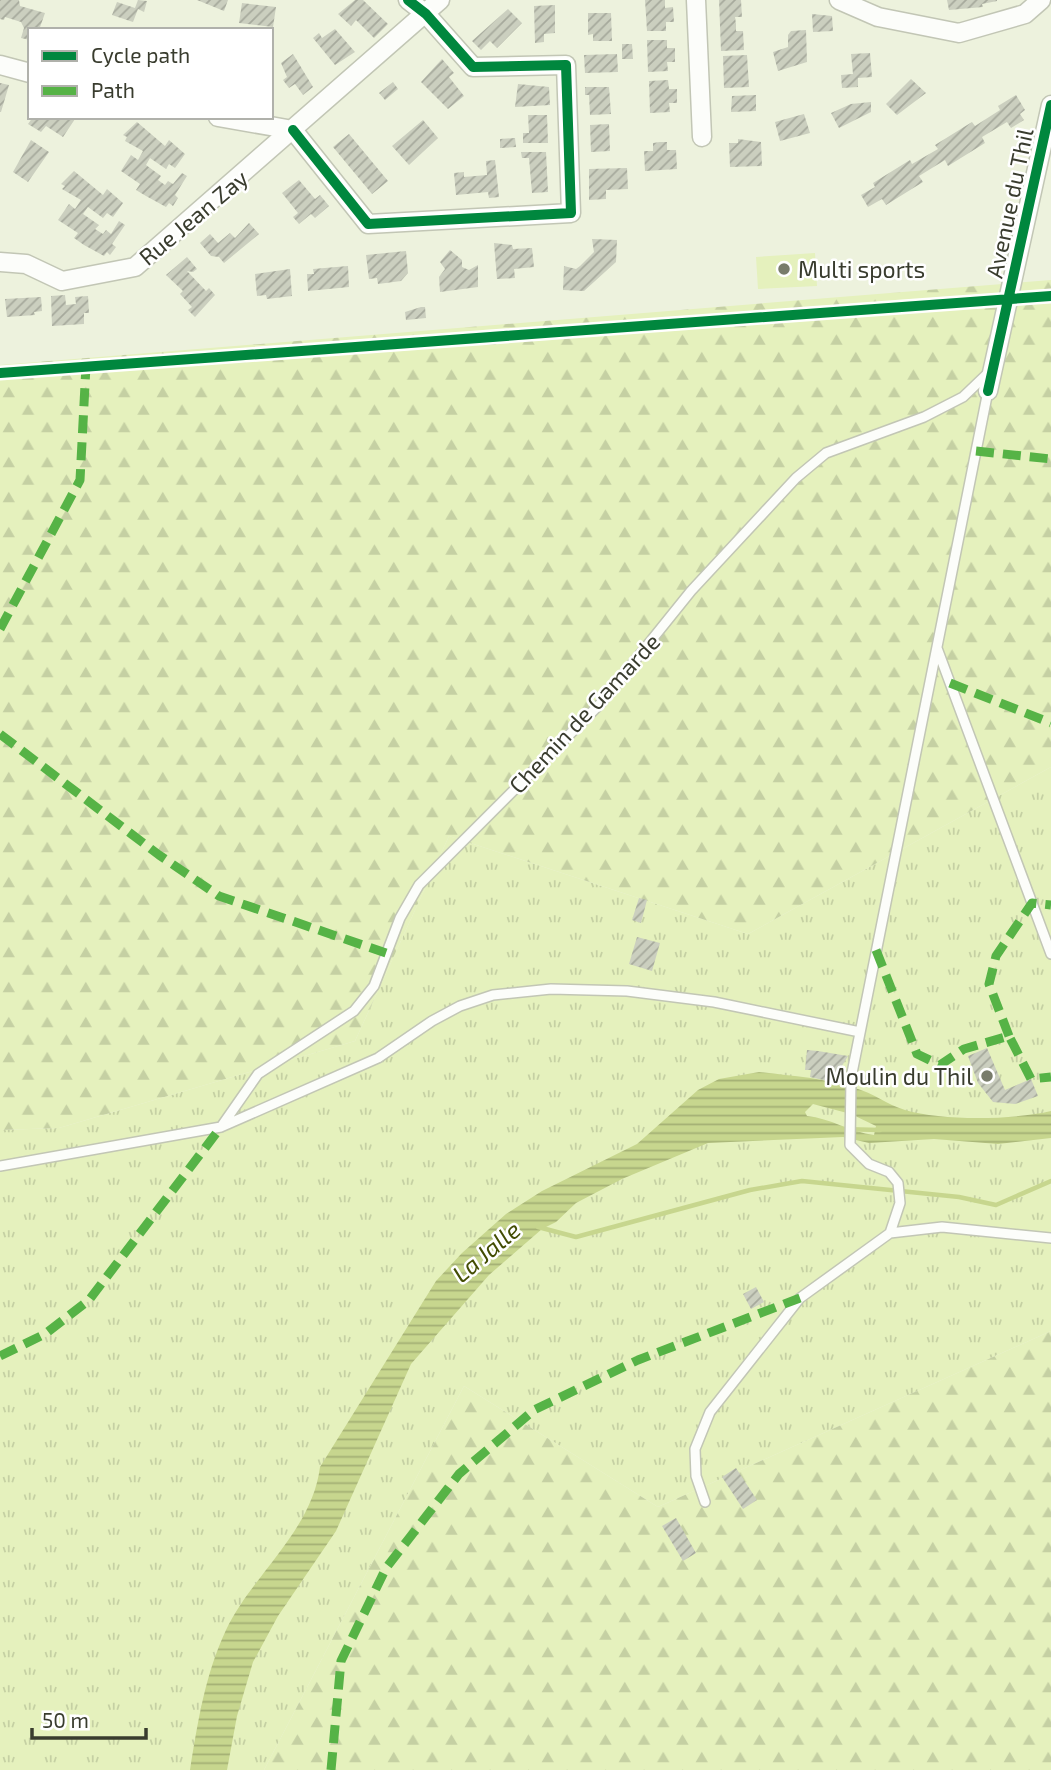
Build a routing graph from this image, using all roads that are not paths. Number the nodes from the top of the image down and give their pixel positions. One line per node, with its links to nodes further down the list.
1 (408, 0): 6 (street)
2 (440, 0): 6 (street, Rue Jean Zay)
3 (696, 0): 12 (street)
4 (839, 0): 5 (street)
5 (1041, 0)
6 (426, 14): 11 (street, Rue Jean Zay); 11 (street)
7 (0, 65): 8 (street)
8 (28, 72)
9 (1051, 105): 14 (street, Avenue du Thil)
10 (230, 119): 11 (street)
11 (293, 130): 13 (street, Rue Jean Zay)
12 (702, 137)
13 (0, 262)
14 (998, 354): 15 (street, Avenue du Thil); 19 (lane, Chemin de Gamarde)
15 (988, 391): 16 (lane)
16 (937, 648): 17 (lane); 18 (lane)
17 (1051, 954)
18 (860, 1032): 19 (lane); 21 (lane)
19 (221, 1127): 20 (lane)
20 (0, 1166)
21 (890, 1233): 22 (lane); 23 (lane)
22 (1051, 1238)
23 (705, 1502)

